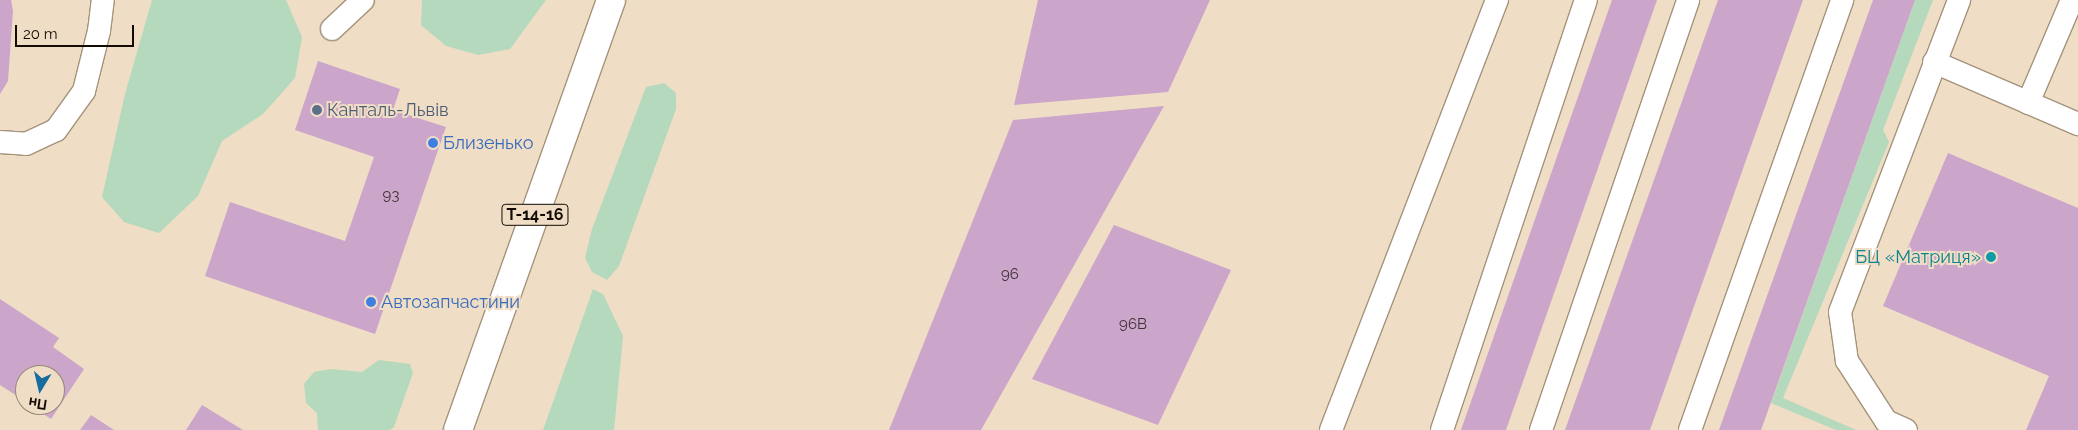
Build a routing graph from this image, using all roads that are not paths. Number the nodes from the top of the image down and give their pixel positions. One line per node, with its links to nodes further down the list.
1 (103, 0): 14 (lane)
2 (363, 0): 10 (lane)
3 (611, 0): 16 (main road, Т-14-16)
4 (1497, 0): 17 (lane)
5 (1586, 0): 18 (lane)
6 (1688, 0): 19 (lane)
7 (1842, 0): 20 (lane)
8 (1959, 0): 11 (lane)
9 (2072, 0): 12 (lane)
10 (332, 29)
11 (1934, 62): 12 (lane); 15 (lane)
12 (2028, 103): 13 (lane)
13 (2078, 124)
14 (0, 142)
15 (1891, 427)
16 (458, 430)
17 (1331, 430)
18 (1442, 430)
19 (1541, 430)
20 (1690, 430)

